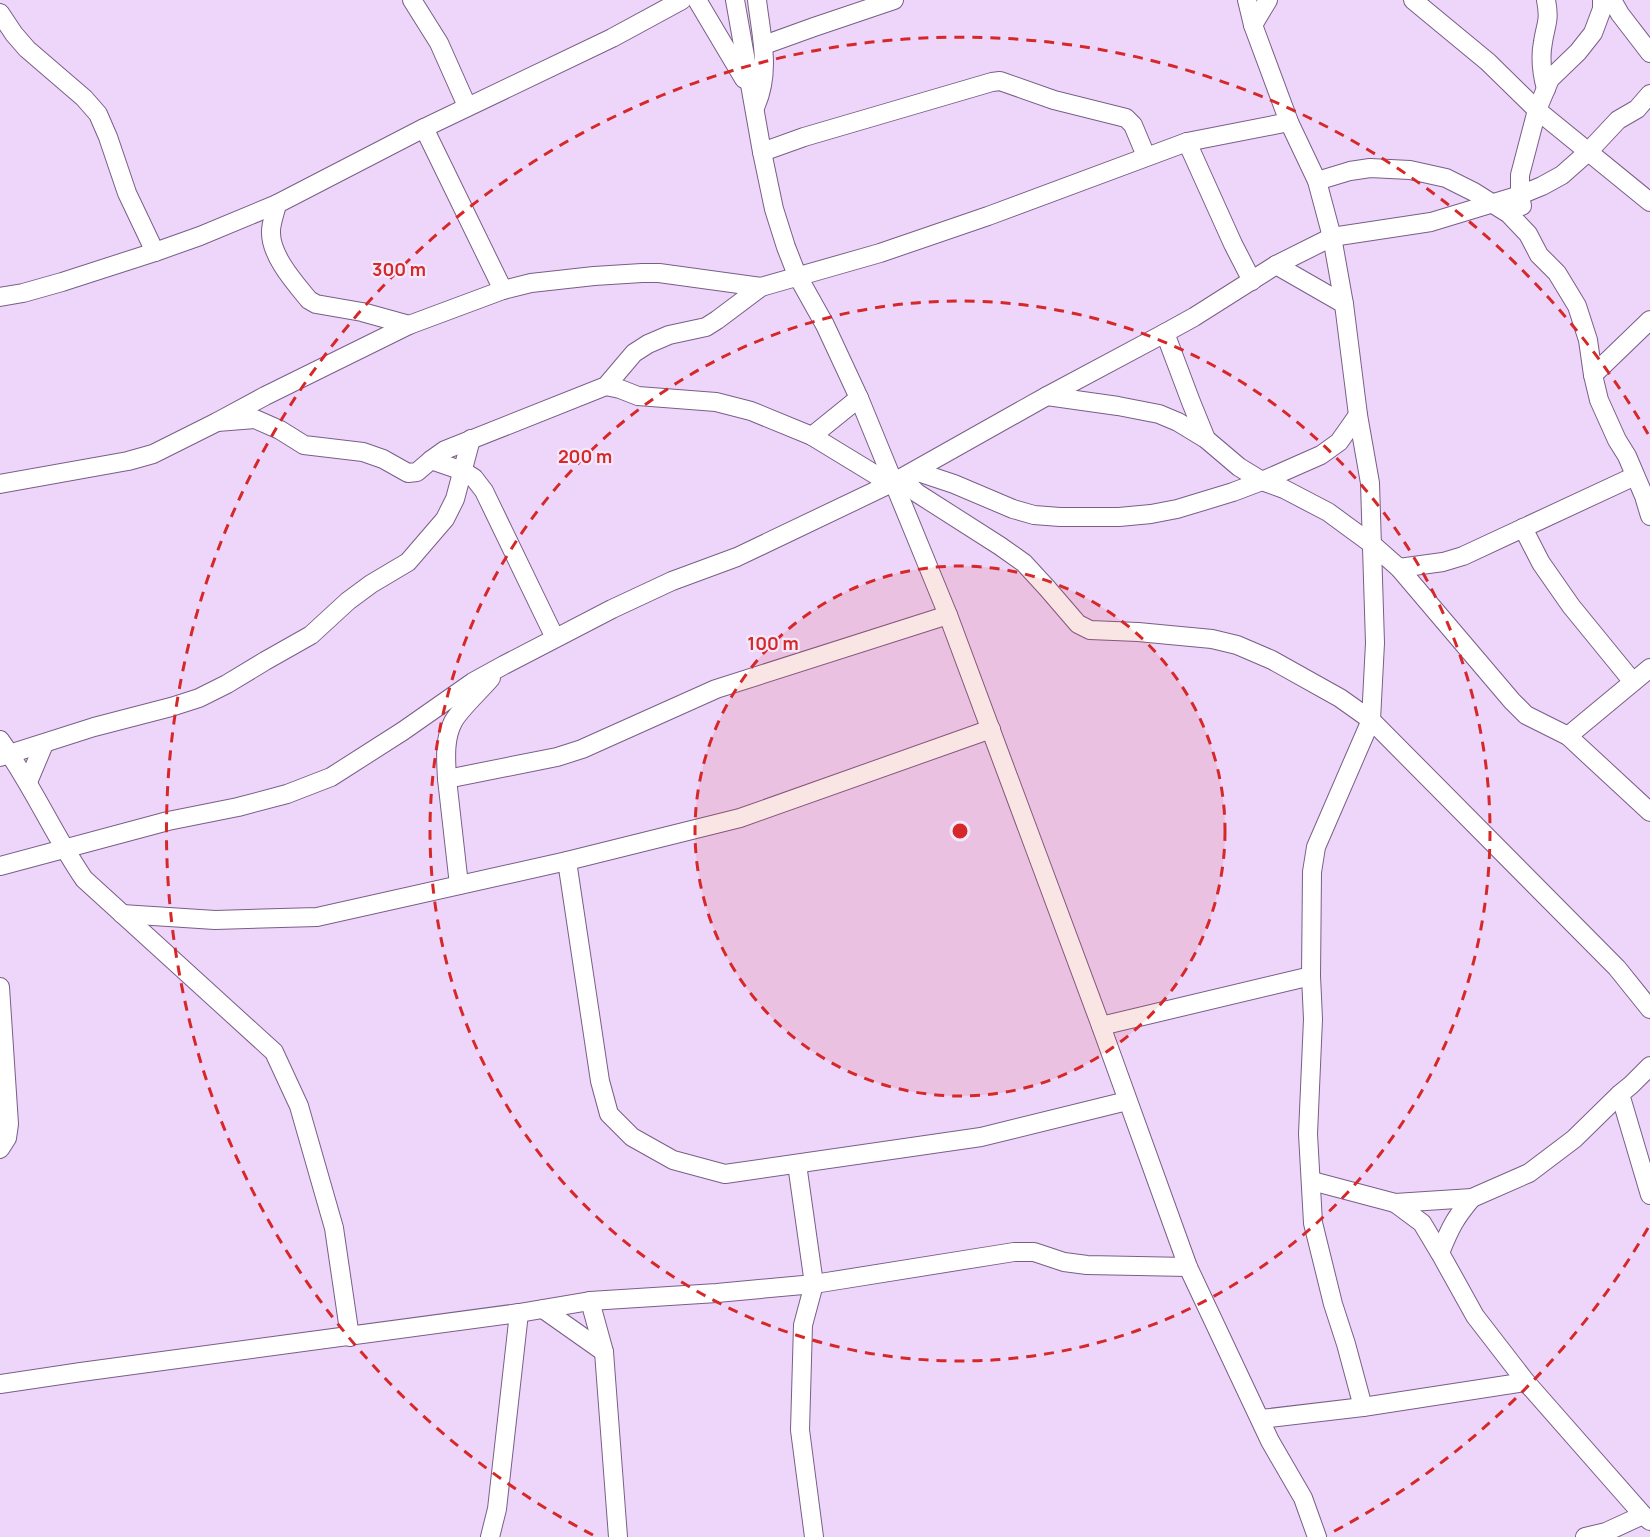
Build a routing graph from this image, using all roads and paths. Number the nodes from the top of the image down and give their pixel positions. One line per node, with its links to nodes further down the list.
1 (412, 0): 21 (street)
2 (682, 0): 21 (street)
3 (697, 0): 19 (street)
4 (735, 0): 19 (street)
5 (757, 0): 16 (street)
6 (894, 0): 13 (street)
7 (1247, 0): 15 (street)
8 (1268, 0): 15 (street)
9 (1413, 0): 23 (street)
10 (1546, 0): 18 (street)
11 (1602, 0): 18 (street)
12 (1612, 0): 17 (street)
13 (872, 4): 16 (street)
14 (0, 13): 37 (street)
15 (1253, 25): 24 (street)
16 (764, 45): 22 (street)
17 (1650, 53)
18 (1546, 89): 23 (street)
19 (751, 91): 22 (street)
20 (1650, 94): 28 (street)
21 (467, 106): 25 (street)
22 (754, 110): 27 (street)
23 (1537, 110): 28 (street); 31 (street)
24 (1289, 122): 26 (street); 30 (street)
25 (424, 128): 34 (street); 42 (street)
26 (1187, 142): 29 (street); 40 (street)
27 (762, 152): 29 (street); 39 (street)
28 (1587, 152): 31 (street); 32 (street)
29 (1146, 156): 39 (street)
30 (1317, 181): 33 (street); 36 (street)
31 (1520, 195): 33 (street); 35 (street)
32 (1650, 202)
33 (1494, 203): 35 (street); 36 (street)
34 (277, 204): 37 (street); 46 (street)
35 (1528, 234): 48 (street)
36 (1332, 237): 38 (street); 44 (street)
37 (155, 252): 43 (street)
38 (1276, 265): 40 (street); 44 (street)
39 (797, 275): 41 (street); 51 (street)
40 (1252, 281): 47 (street)
41 (761, 287): 42 (street); 49 (street)
42 (502, 290): 46 (street)
43 (0, 297)
44 (1344, 304): 52 (street)
45 (1650, 320): 48 (street)
46 (409, 325): 53 (street)
47 (1165, 333): 50 (street); 56 (street)
48 (1593, 375): 60 (street)
49 (606, 386): 54 (street); 55 (street)
50 (1047, 396): 56 (street); 59 (street)
51 (859, 398): 54 (street); 59 (street)
52 (1358, 415): 61 (street); 66 (street)
53 (217, 422): 57 (street); 62 (street)
54 (812, 436): 59 (street)
55 (471, 439): 57 (street); 58 (street)
56 (1206, 439): 61 (street)
57 (430, 460): 58 (street)
58 (463, 471): 69 (street); 76 (street)
59 (901, 476): 61 (street); 68 (street); 69 (street); 73 (street)
60 (1635, 476): 63 (street); 65 (street)
61 (1262, 481): 66 (street)
62 (0, 484)
63 (1647, 493): 64 (street)
64 (1650, 516)
65 (1523, 528): 67 (street); 72 (street)
66 (1373, 545): 67 (street); 73 (street)
67 (1399, 568): 75 (street)
68 (948, 615): 74 (street); 78 (street)
69 (555, 638): 70 (street)
70 (504, 665): 78 (street); 81 (street)
71 (1650, 668): 72 (street)
72 (1633, 682): 75 (street)
73 (1371, 720): 86 (street); 88 (street)
74 (991, 729): 82 (street); 89 (street)
75 (1568, 736): 80 (street)
76 (44, 744): 77 (street); 79 (street)
77 (4, 750): 79 (street)
78 (447, 779): 84 (street)
79 (28, 782): 81 (street)
80 (1650, 812)
81 (64, 849): 83 (street); 85 (street)
82 (567, 861): 84 (street); 94 (street)
83 (0, 866)
84 (459, 885): 85 (street)
85 (122, 914): 105 (street)
86 (1311, 976): 89 (street); 95 (street)
87 (0, 987): 93 (street)
88 (1650, 1009)
89 (1101, 1026): 92 (street)
90 (1650, 1066): 91 (street)
91 (1620, 1094): 96 (street); 97 (street)
92 (1127, 1101): 94 (street); 100 (street)
93 (0, 1149)
94 (797, 1164): 101 (street)
95 (1312, 1181): 98 (street); 109 (street)
96 (1650, 1195)
97 (1472, 1197): 98 (street); 99 (street)
98 (1395, 1203): 99 (street)
99 (1440, 1253): 107 (street)
100 (1188, 1267): 101 (street); 110 (street)
101 (814, 1284): 102 (street); 114 (street)
102 (590, 1301): 103 (street); 106 (street)
103 (543, 1309): 104 (street); 106 (street)
104 (519, 1313): 105 (street); 112 (street)
105 (350, 1336): 108 (street)
106 (604, 1352): 113 (street)
107 (1526, 1382): 109 (street); 111 (street)
108 (0, 1384)
109 (1363, 1407): 110 (street)
110 (1261, 1419): 115 (street)
111 (1647, 1518): 116 (street)
112 (490, 1537)
113 (618, 1537)
114 (814, 1537)
115 (1317, 1537)
116 (1585, 1537)

